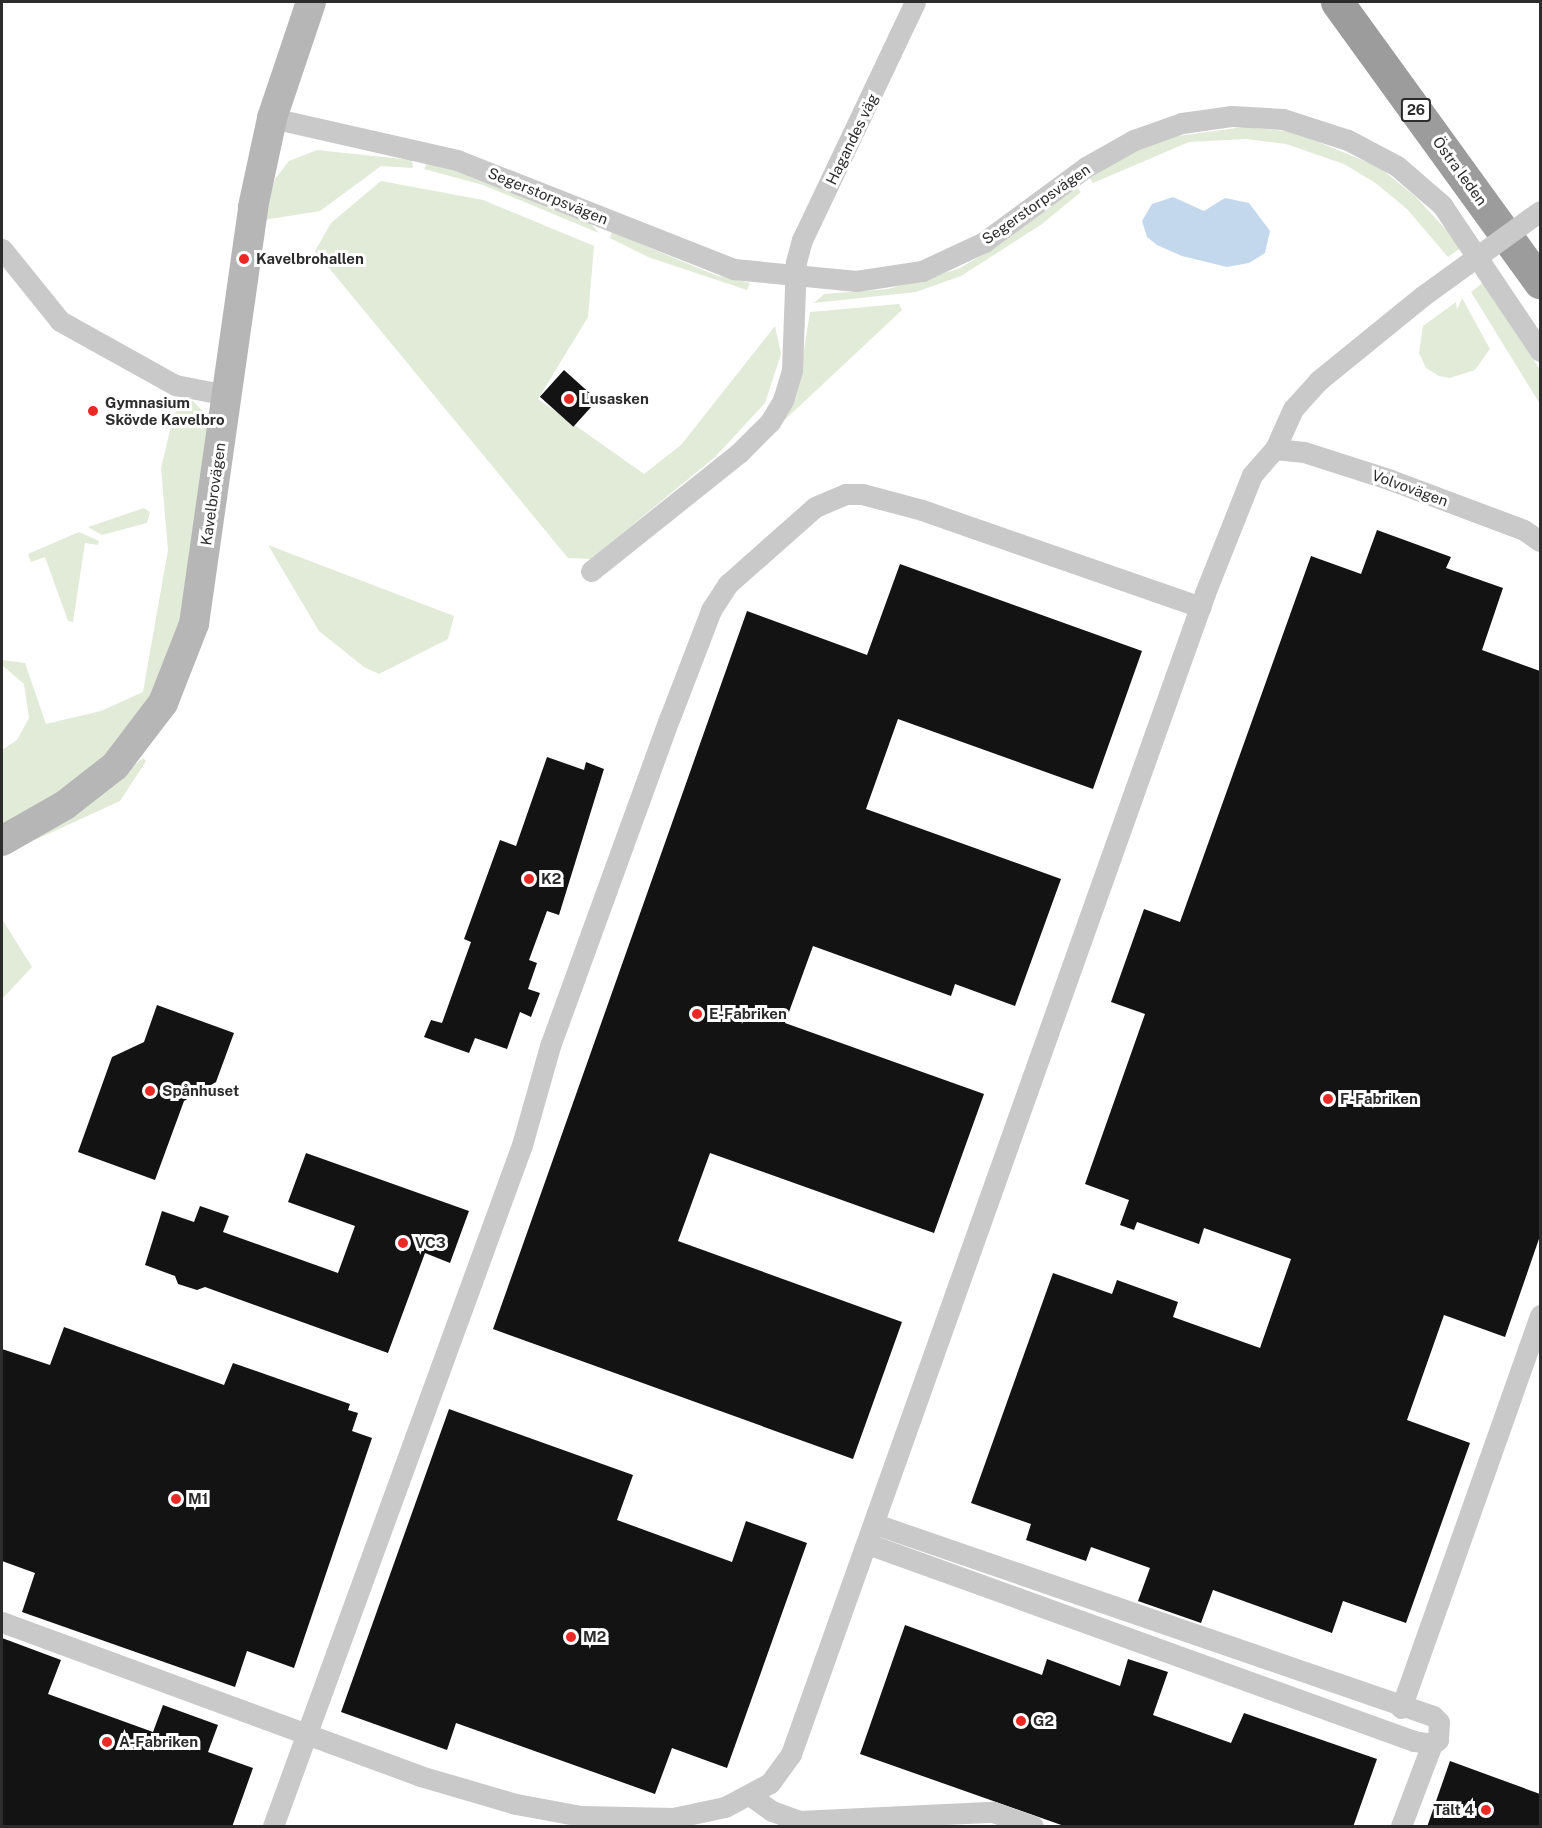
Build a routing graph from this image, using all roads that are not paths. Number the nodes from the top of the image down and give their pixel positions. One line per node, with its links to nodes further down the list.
1 (311, 2): 4 (main road, Kavelbrovägen)
2 (915, 2): 7 (street, Hagandes väg)
3 (1337, 2): 8 (highway, Östra leden / 26)
4 (272, 118): 7 (street, Segerstorpsvägen); 10 (main road, Kavelbrovägen)
5 (1540, 211): 11 (street, bridge)
6 (2, 249): 10 (street)
7 (796, 278): 9 (street, Segerstorpsvägen); 13 (street, Hagandes väg)
8 (1540, 282)
9 (1540, 351)
10 (227, 394): 15 (main road, Kavelbrovägen)
11 (1275, 449): 12 (street, Volvovägen); 14 (street)
12 (1540, 541)
13 (591, 571)
14 (1201, 607): 17 (street); 21 (street)
15 (2, 841)
16 (1540, 1315): 20 (street)
17 (875, 1524): 18 (street); 20 (street)
18 (868, 1544): 22 (street); 23 (street)
19 (2, 1622): 21 (street)
20 (1401, 1708): 22 (street)
21 (309, 1733): 23 (street); 24 (street)
22 (1432, 1743): 26 (street)
23 (751, 1796): 25 (street)
24 (273, 1827)
25 (1033, 1827)
26 (1401, 1827)

